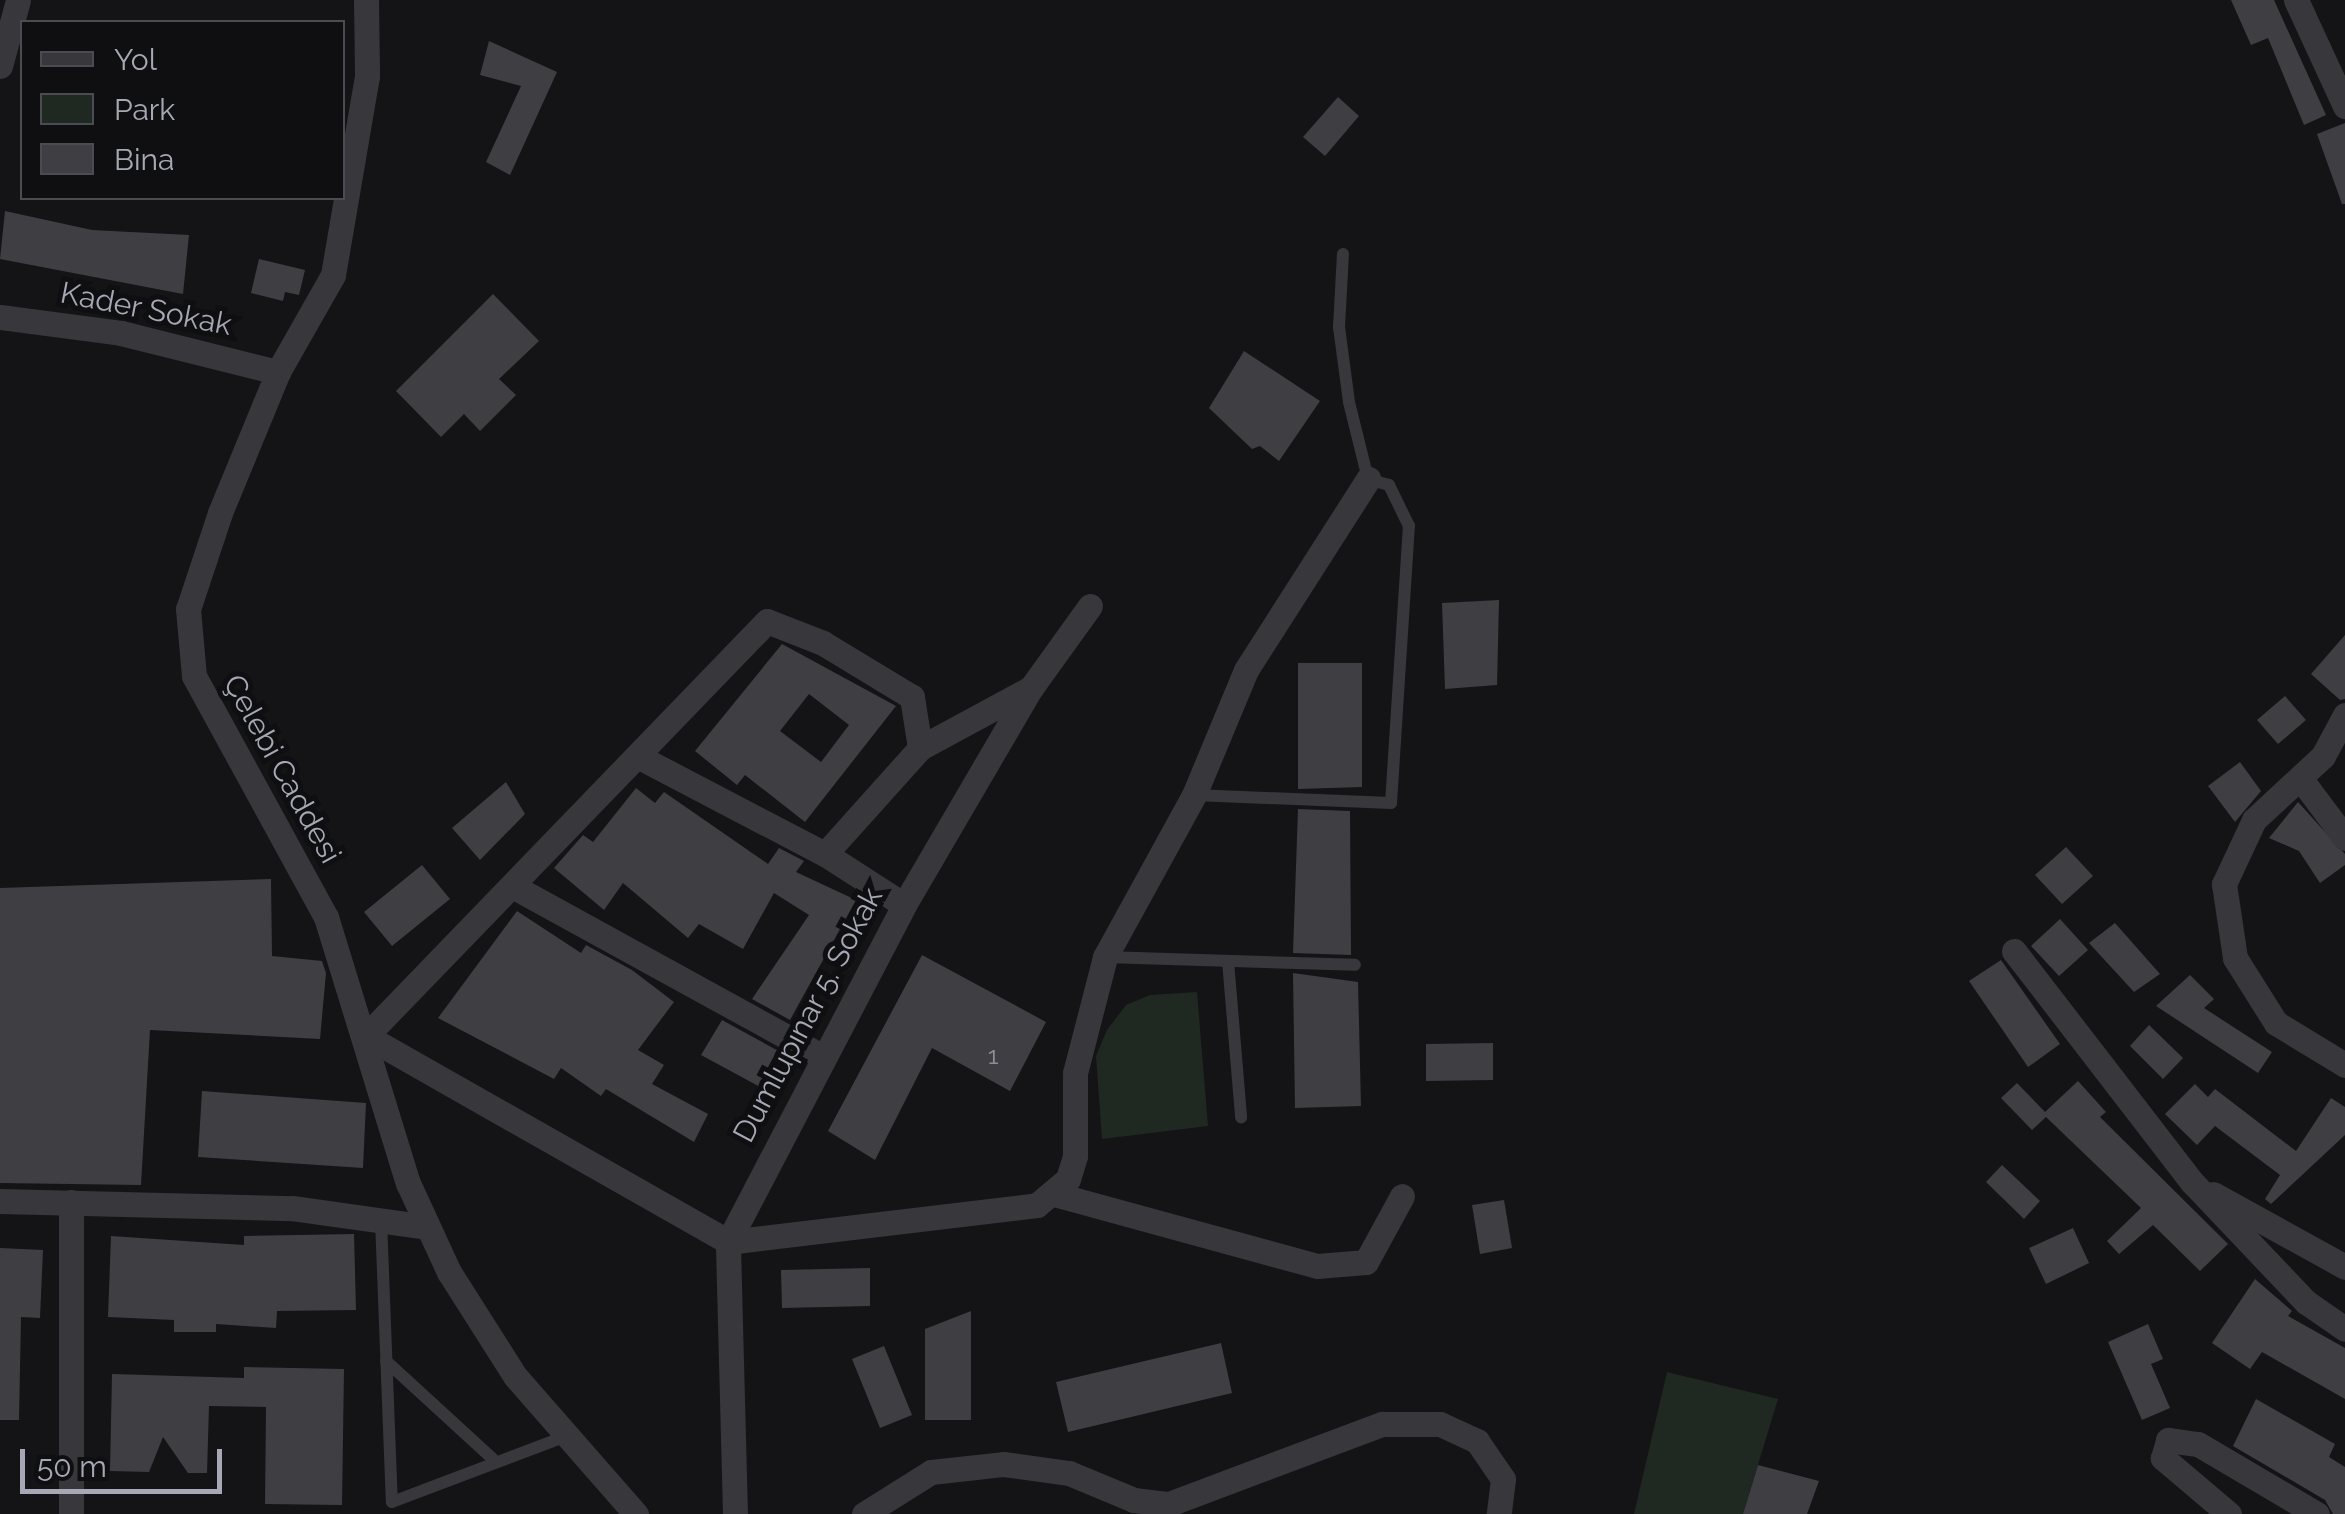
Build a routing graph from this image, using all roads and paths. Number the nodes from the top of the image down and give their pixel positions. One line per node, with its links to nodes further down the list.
1 (18, 0): 4 (street)
2 (366, 0): 8 (street, Çelebi Caddesi)
3 (2296, 0): 5 (street)
4 (0, 66)
5 (2345, 106)
6 (1344, 254): 9 (lane)
7 (0, 317): 8 (street, Kader Sokak)
8 (278, 372): 25 (street, Çelebi Caddesi)
9 (1368, 479): 16 (street); 16 (lane)
10 (1090, 606): 11 (street, Dumlupınar 5. Sokak)
11 (1031, 688): 13 (street); 20 (street, Dumlupınar 5. Sokak)
12 (2345, 716): 15 (street)
13 (920, 748): 14 (street); 18 (street)
14 (640, 758): 18 (street); 19 (street)
15 (2300, 778): 17 (street); 27 (street)
16 (1194, 795): 22 (street)
17 (2345, 838)
18 (824, 854): 20 (street)
19 (516, 888): 25 (street); 26 (street)
20 (904, 905): 26 (street, Dumlupınar 5. Sokak)
21 (2014, 951): 29 (street)
22 (1105, 957): 23 (lane); 30 (street)
23 (1228, 961): 24 (lane); 28 (lane)
24 (1355, 965)
25 (366, 1036): 35 (street, Çelebi Caddesi); 36 (street)
26 (820, 1055): 36 (street, Dumlupınar 5. Sokak)
27 (2345, 1065)
28 (1241, 1117)
29 (2192, 1182): 37 (street); 38 (street)
30 (1054, 1194): 31 (street); 36 (street)
31 (1402, 1196)
32 (0, 1201): 33 (street)
33 (70, 1202): 34 (street); 43 (street)
34 (381, 1220): 35 (street); 39 (lane)
35 (427, 1227): 40 (street, Çelebi Caddesi)
36 (728, 1242): 42 (street, Dumlupınar 5. Sokak)
37 (2345, 1266)
38 (2345, 1329)
39 (386, 1361): 41 (lane); 41 (lane)
40 (564, 1437): 41 (lane); 44 (street, Çelebi Caddesi)
41 (493, 1459)
42 (739, 1509)
43 (71, 1514)
44 (636, 1514)
45 (864, 1514): 46 (street)
46 (1499, 1514)
47 (2229, 1514): 48 (street)
48 (2317, 1514)

